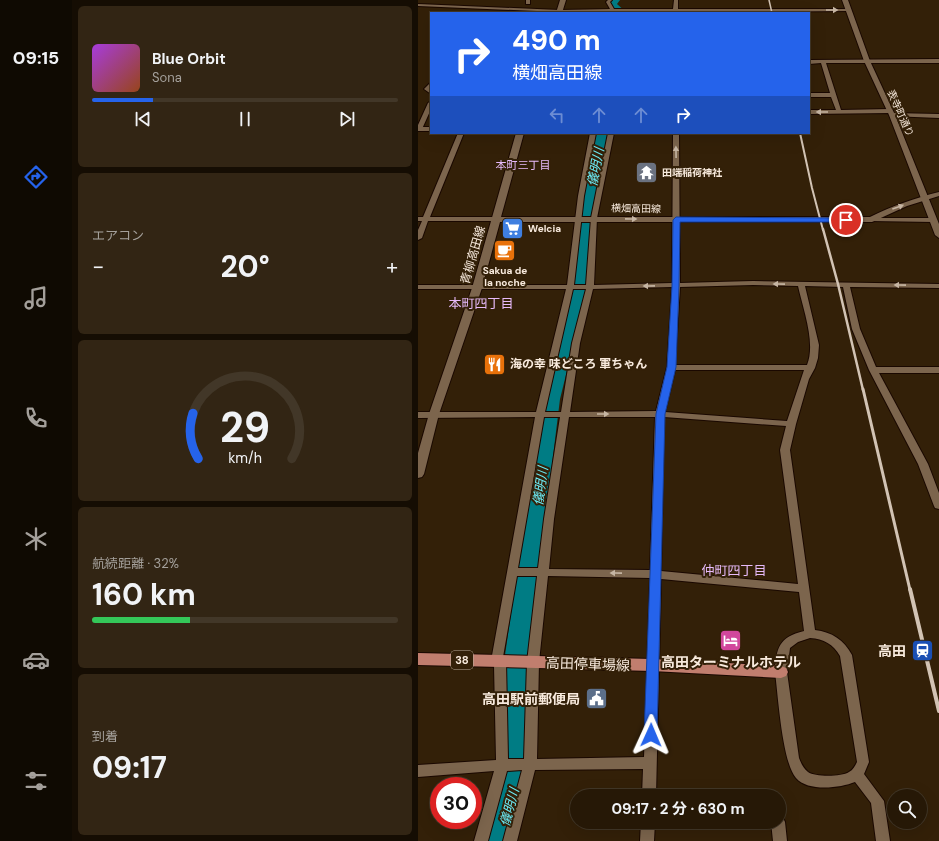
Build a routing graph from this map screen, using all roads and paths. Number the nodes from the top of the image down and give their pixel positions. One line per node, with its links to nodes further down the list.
1 (466, 0): 9 (street)
2 (563, 0): 15 (main road)
3 (610, 0): 13 (street)
4 (676, 0): 16 (street)
5 (845, 0): 11 (main road, 表寺町通り)
6 (479, 3): 12 (street)
7 (635, 3): 10 (street)
8 (418, 5): 9 (street)
9 (461, 6): 12 (street)
10 (634, 10): 14 (street); 16 (street)
11 (848, 10): 16 (street, one-way to 11); 17 (main road, 表寺町通り)
12 (484, 11): 15 (street)
13 (613, 11): 14 (street); 15 (street)
14 (627, 11)
15 (560, 12)
16 (675, 12)
17 (867, 61): 18 (street); 20 (street); 25 (main road, 表寺町通り)
18 (939, 61)
19 (810, 62): 20 (street)
20 (823, 62): 21 (street)
21 (834, 94): 22 (street); 24 (street)
22 (810, 95)
23 (810, 112): 24 (street, one-way to 23)
24 (839, 112): 25 (street)
25 (891, 113): 27 (street); 36 (main road, 表寺町通り)
26 (428, 115): 28 (street)
27 (939, 116)
28 (419, 129): 29 (main road)
29 (430, 130)
30 (461, 134): 38 (street)
31 (520, 134): 39 (main road, 青柳高田線)
32 (593, 134): 40 (street)
33 (611, 134): 37 (street)
34 (676, 134): 41 (street, one-way to 34)
35 (939, 194): 36 (main road, 横畑高田線)
36 (925, 197): 42 (main road, 横畑高田線, one-way to 36); 43 (main road, 表寺町通り)
37 (593, 218): 40 (main road, 横畑高田線); 41 (main road, 横畑高田線, one-way to 41); 53 (street)
38 (422, 219): 39 (street); 46 (street)
39 (496, 219): 40 (main road, 横畑高田線); 54 (main road, 青柳高田線)
40 (578, 219): 52 (street)
41 (676, 220): 42 (main road, 横畑高田線); 50 (street)
42 (872, 220): 43 (street)
43 (933, 220): 44 (main road, 表寺町通り)
44 (937, 227): 45 (main road, 表寺町通り)
45 (939, 235)
46 (418, 238)
47 (801, 284): 48 (street); 50 (street, one-way to 50); 56 (street)
48 (846, 284): 51 (street, one-way to 48); 57 (street)
49 (418, 286): 54 (street)
50 (676, 286): 53 (street, one-way to 53); 55 (street)
51 (939, 286)
52 (570, 287): 53 (street); 54 (street); 60 (street)
53 (588, 287): 61 (street)
54 (477, 288): 59 (main road, 青柳高田線)
55 (672, 367): 56 (street); 62 (street)
56 (811, 368): 64 (street)
57 (873, 370): 58 (street); 66 (street)
58 (939, 370)
59 (434, 414): 60 (street); 63 (street); 65 (main road, 青柳高田線)
60 (540, 414): 61 (street); 67 (street)
61 (561, 414): 62 (street, one-way to 62); 68 (street)
62 (660, 414): 64 (street); 69 (street)
63 (418, 415)
64 (791, 424): 70 (street)
65 (418, 474)
66 (939, 506)
67 (517, 572): 68 (street); 73 (street)
68 (542, 572): 69 (street, one-way to 68); 74 (street)
69 (655, 574): 70 (street); 75 (street)
70 (804, 589): 71 (street)
71 (810, 634): 76 (street); 81 (street)
72 (418, 659): 73 (main road, 高田停車場線 / 38)
73 (501, 661): 74 (main road, 高田停車場線 / 38); 78 (street)
74 (528, 662): 75 (main road, 高田停車場線 / 38); 79 (street)
75 (652, 665): 76 (main road, 高田停車場線 / 38); 77 (street)
76 (781, 672): 81 (street)
77 (650, 763): 79 (street); 82 (street)
78 (502, 765): 79 (street); 80 (street); 85 (street)
79 (530, 765): 86 (street)
80 (418, 771)
81 (857, 774): 89 (street)
82 (649, 789)
83 (648, 829): 87 (street)
84 (779, 829): 88 (street)
85 (481, 841)
86 (510, 841)
87 (647, 841)
88 (780, 841)
89 (883, 841)

